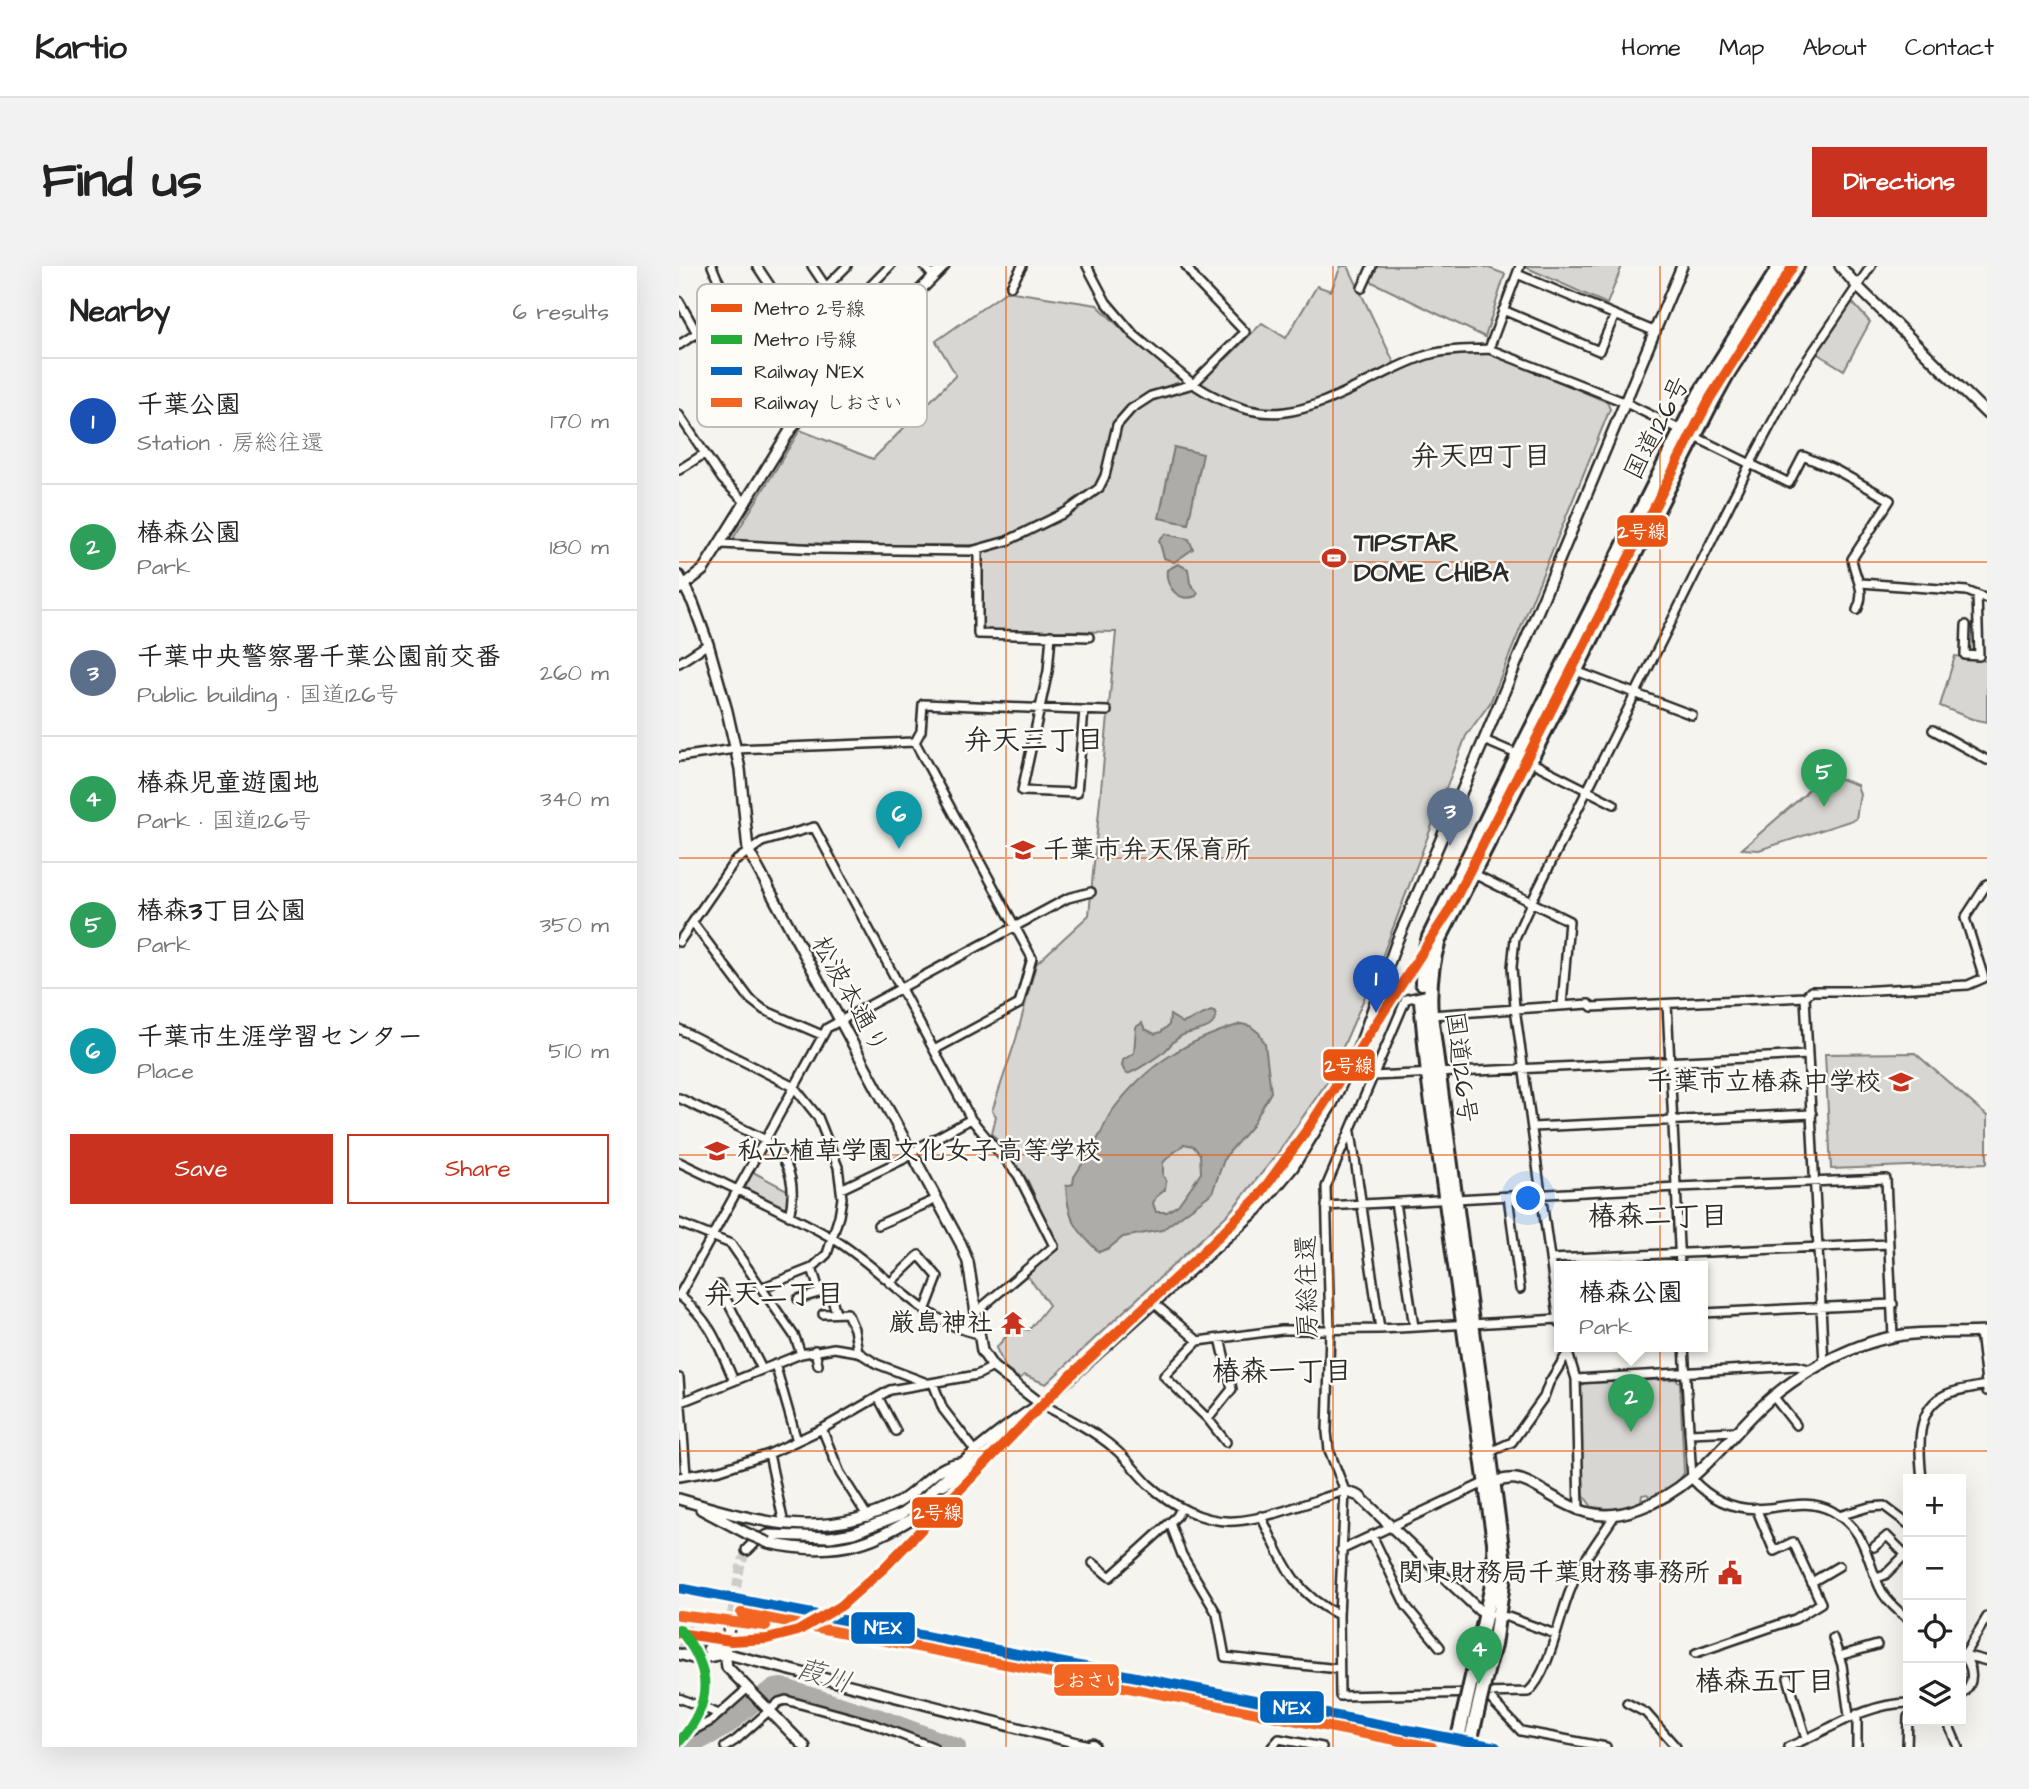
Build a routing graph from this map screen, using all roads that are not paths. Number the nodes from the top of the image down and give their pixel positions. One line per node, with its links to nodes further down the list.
1 (712, 266): 19 (street)
2 (757, 266): 20 (street)
3 (812, 266): 21 (street)
4 (847, 266): 22 (street)
5 (890, 266): 23 (street)
6 (924, 266): 18 (street)
7 (944, 266): 18 (street)
8 (1022, 266): 25 (street)
9 (1087, 266): 35 (street)
10 (1186, 266): 35 (street)
11 (1371, 266): 27 (street)
12 (1682, 266): 31 (street)
13 (1780, 266): 40 (highway, 国道126号)
14 (1797, 266): 41 (highway, 国道126号)
15 (1840, 266): 26 (street)
16 (1871, 266): 26 (street)
17 (1518, 270): 29 (street); 30 (street)
18 (933, 276): 24 (street)
19 (719, 284)
20 (769, 284)
21 (824, 284)
22 (829, 284)
23 (872, 284)
24 (925, 284)
25 (1011, 286)
26 (1857, 286): 37 (street); 43 (street)
27 (1362, 288)
28 (679, 300): 32 (street)
29 (1503, 310): 30 (street); 34 (street)
30 (1615, 315): 31 (street)
31 (1656, 332): 36 (street)
32 (697, 333): 33 (street)
33 (679, 345)
34 (1489, 349): 35 (street); 36 (street)
35 (1193, 384): 47 (street)
36 (1624, 402): 40 (street); 66 (street)
37 (1987, 414)
38 (679, 415): 42 (street)
39 (791, 429): 45 (street)
40 (1681, 430): 41 (street); 70 (highway, 国道126号)
41 (1694, 436): 43 (street); 59 (highway, 国道126号)
42 (704, 454): 44 (street); 45 (street)
43 (1750, 464): 49 (street); 60 (street)
44 (679, 470)
45 (746, 503): 46 (street)
46 (720, 544): 47 (street); 50 (street)
47 (978, 550): 55 (street)
48 (679, 576): 50 (street, 松波本通り)
49 (1861, 583): 51 (street); 53 (street)
50 (682, 588): 57 (street, 松波本通り)
51 (1977, 595): 52 (street); 54 (street)
52 (1987, 599)
53 (1857, 610)
54 (1966, 625)
55 (1051, 635): 56 (street); 61 (street)
56 (1089, 636)
57 (708, 644): 58 (street); 68 (street, 松波本通り)
58 (679, 663)
59 (1576, 671): 60 (street); 70 (highway, 国道126号)
60 (1635, 693): 64 (street); 72 (street)
61 (1039, 708): 62 (street); 62 (street); 67 (street)
62 (1084, 710): 63 (street)
63 (1107, 711)
64 (1692, 715)
65 (1933, 730): 71 (street)
66 (1484, 740): 70 (street); 138 (street)
67 (915, 742): 68 (street); 80 (street)
68 (735, 749): 69 (street); 74 (street, 松波本通り)
69 (679, 758)
70 (1524, 758): 72 (street); 75 (highway, 国道126号); 83 (highway, 国道126号)
71 (1987, 760)
72 (1586, 790): 73 (street); 78 (street)
73 (1614, 804)
74 (748, 850): 79 (street); 82 (street); 89 (street, 松波本通り)
75 (1474, 874): 78 (street); 83 (highway, 国道126号)
76 (1987, 884): 84 (street)
77 (1091, 892): 80 (street)
78 (1531, 903): 86 (street); 87 (street)
79 (694, 923): 81 (street); 91 (street)
80 (1015, 927): 82 (street); 92 (street)
81 (679, 943)
82 (901, 988): 89 (street); 92 (street)
83 (1425, 995): 88 (highway, 国道126号); 96 (highway, 国道126号); 97 (street, 房総往還)
84 (1805, 997): 85 (street); 93 (street)
85 (1667, 1004): 86 (street); 94 (street)
86 (1562, 1005): 87 (street)
87 (1515, 1008): 88 (street); 95 (street)
88 (1431, 1015): 96 (highway, 国道126号)
89 (840, 1021): 91 (street); 106 (street, 松波本通り)
90 (679, 1029): 98 (street)
91 (822, 1035): 98 (street)
92 (934, 1050): 101 (street)
93 (1808, 1055): 94 (street); 100 (street)
94 (1670, 1061): 95 (street); 102 (street)
95 (1523, 1067): 96 (street); 103 (street)
96 (1432, 1074): 97 (street); 115 (highway, 国道126号)
97 (1373, 1076): 104 (street, 房総往還)
98 (794, 1087): 105 (street); 110 (street)
99 (679, 1098): 105 (street)
100 (1812, 1114): 102 (street); 108 (street)
101 (971, 1119): 106 (street); 144 (street)
102 (1673, 1121): 103 (street); 109 (street)
103 (1532, 1127): 112 (street)
104 (1351, 1132): 117 (street); 118 (street, 房総往還)
105 (766, 1140): 111 (street); 119 (street)
106 (912, 1152): 110 (street); 114 (street, 松波本通り)
107 (679, 1162): 111 (street)
108 (1815, 1182): 109 (street); 124 (street); 125 (street)
109 (1677, 1187): 112 (street); 126 (street)
110 (841, 1189): 123 (street)
111 (738, 1191): 119 (street); 122 (street)
112 (1541, 1194): 113 (street); 127 (street)
113 (1508, 1196): 115 (street); 134 (street)
114 (937, 1199): 121 (street); 144 (street, 松波本通り)
115 (1450, 1200): 116 (street); 147 (highway, 国道126号)
116 (1395, 1202): 117 (street); 148 (street)
117 (1362, 1203): 118 (street); 149 (street)
118 (1326, 1206): 150 (street, 房総往還)
119 (789, 1216): 123 (street)
120 (679, 1223): 122 (street)
121 (878, 1225)
122 (713, 1236): 133 (street); 136 (street)
123 (832, 1238): 129 (street); 131 (street)
124 (1889, 1244): 125 (street); 139 (street)
125 (1819, 1248): 126 (street); 140 (street)
126 (1680, 1253): 127 (street); 128 (street)
127 (1551, 1259): 130 (street)
128 (1680, 1261)
129 (812, 1268): 133 (street); 135 (street)
130 (1554, 1282)
131 (890, 1283): 141 (street); 141 (street)
132 (719, 1285): 166 (street)
133 (761, 1288): 161 (street)
134 (1520, 1289)
135 (820, 1293): 137 (street); 142 (street)
136 (679, 1296): 171 (street)
137 (797, 1299)
138 (1154, 1304): 155 (street); 177 (street)
139 (1892, 1304): 140 (street); 153 (street)
140 (1822, 1307): 143 (street); 163 (street)
141 (925, 1311): 152 (street)
142 (836, 1312): 145 (street); 157 (street)
143 (1708, 1312)
144 (975, 1313): 152 (street, 松波本通り)
145 (823, 1314)
146 (1554, 1320): 147 (street)
147 (1468, 1324): 148 (street); 186 (highway, 国道126号); 193 (highway, 国道126号)
148 (1414, 1326): 149 (street)
149 (1380, 1329): 150 (street)
150 (1330, 1330): 154 (street); 194 (street, 房総往還)
151 (1984, 1332): 153 (street); 173 (street)
152 (978, 1334): 165 (street, 松波本通り)
153 (1893, 1337): 163 (street)
154 (1220, 1338): 155 (street); 178 (street)
155 (1198, 1341): 178 (street)
156 (814, 1350): 157 (street); 161 (street); 164 (street)
157 (858, 1352): 172 (street)
158 (1565, 1352): 186 (street)
159 (1568, 1352): 170 (street)
160 (1684, 1352): 168 (street)
161 (801, 1354): 162 (street)
162 (775, 1364): 166 (street); 184 (street)
163 (1824, 1364): 167 (street)
164 (818, 1365)
165 (993, 1367): 172 (street); 177 (street, 松波本通り)
166 (762, 1369): 171 (street)
167 (1812, 1370): 168 (street); 174 (street)
168 (1685, 1373): 170 (street); 183 (street)
169 (679, 1378): 176 (street)
170 (1576, 1379): 198 (street)
171 (734, 1381): 176 (street)
172 (931, 1384): 175 (street); 188 (street)
173 (1986, 1388): 190 (street)
174 (1773, 1396): 179 (street); 181 (street)
175 (878, 1397): 180 (street); 182 (street)
176 (680, 1402): 191 (street)
177 (1041, 1404): 188 (street); 196 (street)
178 (1208, 1419): 185 (street)
179 (1796, 1425)
180 (822, 1429): 184 (street); 202 (street)
181 (1738, 1431): 183 (street); 192 (street)
182 (896, 1432)
183 (1689, 1433): 192 (street)
184 (797, 1441): 187 (street)
185 (1226, 1441)
186 (1490, 1452): 193 (highway, 国道126号)
187 (769, 1454): 191 (street); 205 (street)
188 (978, 1455): 189 (street)
189 (965, 1466): 195 (street, bridge); 202 (street); 209 (street)
190 (1921, 1474)
191 (682, 1476)
192 (1692, 1479): 197 (street); 199 (street)
193 (1489, 1483): 198 (street); 206 (street); 217 (highway, 国道126号); 220 (highway, 国道126号)
194 (1345, 1491): 200 (street); 206 (street); 210 (street, 房総往還)
195 (682, 1500): 205 (street)
196 (1181, 1508): 200 (street); 204 (street)
197 (1756, 1508): 201 (street); 216 (street)
198 (1580, 1511): 199 (street)
199 (1615, 1515): 224 (street)
200 (1261, 1516): 219 (street)
201 (1839, 1516): 203 (street); 215 (street)
202 (869, 1517): 205 (street)
203 (1903, 1520)
204 (1170, 1523): 213 (street); 237 (street)
205 (784, 1524)
206 (1393, 1526): 207 (street); 217 (street)
207 (1372, 1535): 210 (street); 227 (street)
208 (1874, 1547): 211 (street)
209 (747, 1550)
210 (1341, 1550): 219 (street, 房総往還)
211 (1903, 1550)
212 (1903, 1557): 215 (street)
213 (1093, 1563)
214 (1839, 1566): 216 (street)
215 (1877, 1578): 218 (street)
216 (1812, 1582): 231 (street)
217 (1485, 1613): 220 (street); 238 (highway, 国道126号)
218 (1903, 1614)
219 (1339, 1615): 237 (street, 房総往還)
220 (1499, 1616): 224 (street); 238 (highway, 国道126号)
221 (1987, 1617): 228 (street)
222 (729, 1627): 230 (street)
223 (679, 1631): 230 (street)
224 (1555, 1634): 242 (street)
225 (1833, 1638): 234 (street)
226 (1877, 1645): 234 (street)
227 (1440, 1647)
228 (1966, 1648)
229 (708, 1649): 230 (street)
230 (725, 1653): 232 (street); 241 (street); 258 (street)
231 (1696, 1653)
232 (679, 1654)
233 (1966, 1655): 235 (street)
234 (1839, 1656): 248 (street)
235 (1987, 1661)
236 (1966, 1662): 240 (street)
237 (1339, 1668): 242 (street, 房総往還)
238 (1479, 1673): 261 (highway, 国道126号, bridge); 262 (highway, 国道126号, bridge)
239 (1788, 1678): 252 (street)
240 (1966, 1690)
241 (750, 1693): 246 (street); 247 (street)
242 (1485, 1693): 263 (street)
243 (679, 1698): 247 (street)
244 (1627, 1703): 264 (street)
245 (1903, 1703): 248 (street)
246 (766, 1708): 253 (street); 256 (street); 257 (street)
247 (719, 1714): 251 (street)
248 (1853, 1715): 252 (street); 266 (street)
249 (1908, 1726): 267 (street)
250 (1949, 1726): 268 (street)
251 (679, 1738)
252 (1806, 1739): 265 (street)
253 (736, 1740): 254 (street); 255 (street)
254 (725, 1747)
255 (743, 1747)
256 (805, 1747)
257 (933, 1747)
258 (1092, 1747)
259 (1272, 1747): 260 (street)
260 (1322, 1747)
261 (1456, 1747)
262 (1469, 1747)
263 (1606, 1747)
264 (1676, 1747)
265 (1788, 1747)
266 (1857, 1747)
267 (1907, 1747)
268 (1958, 1747)

